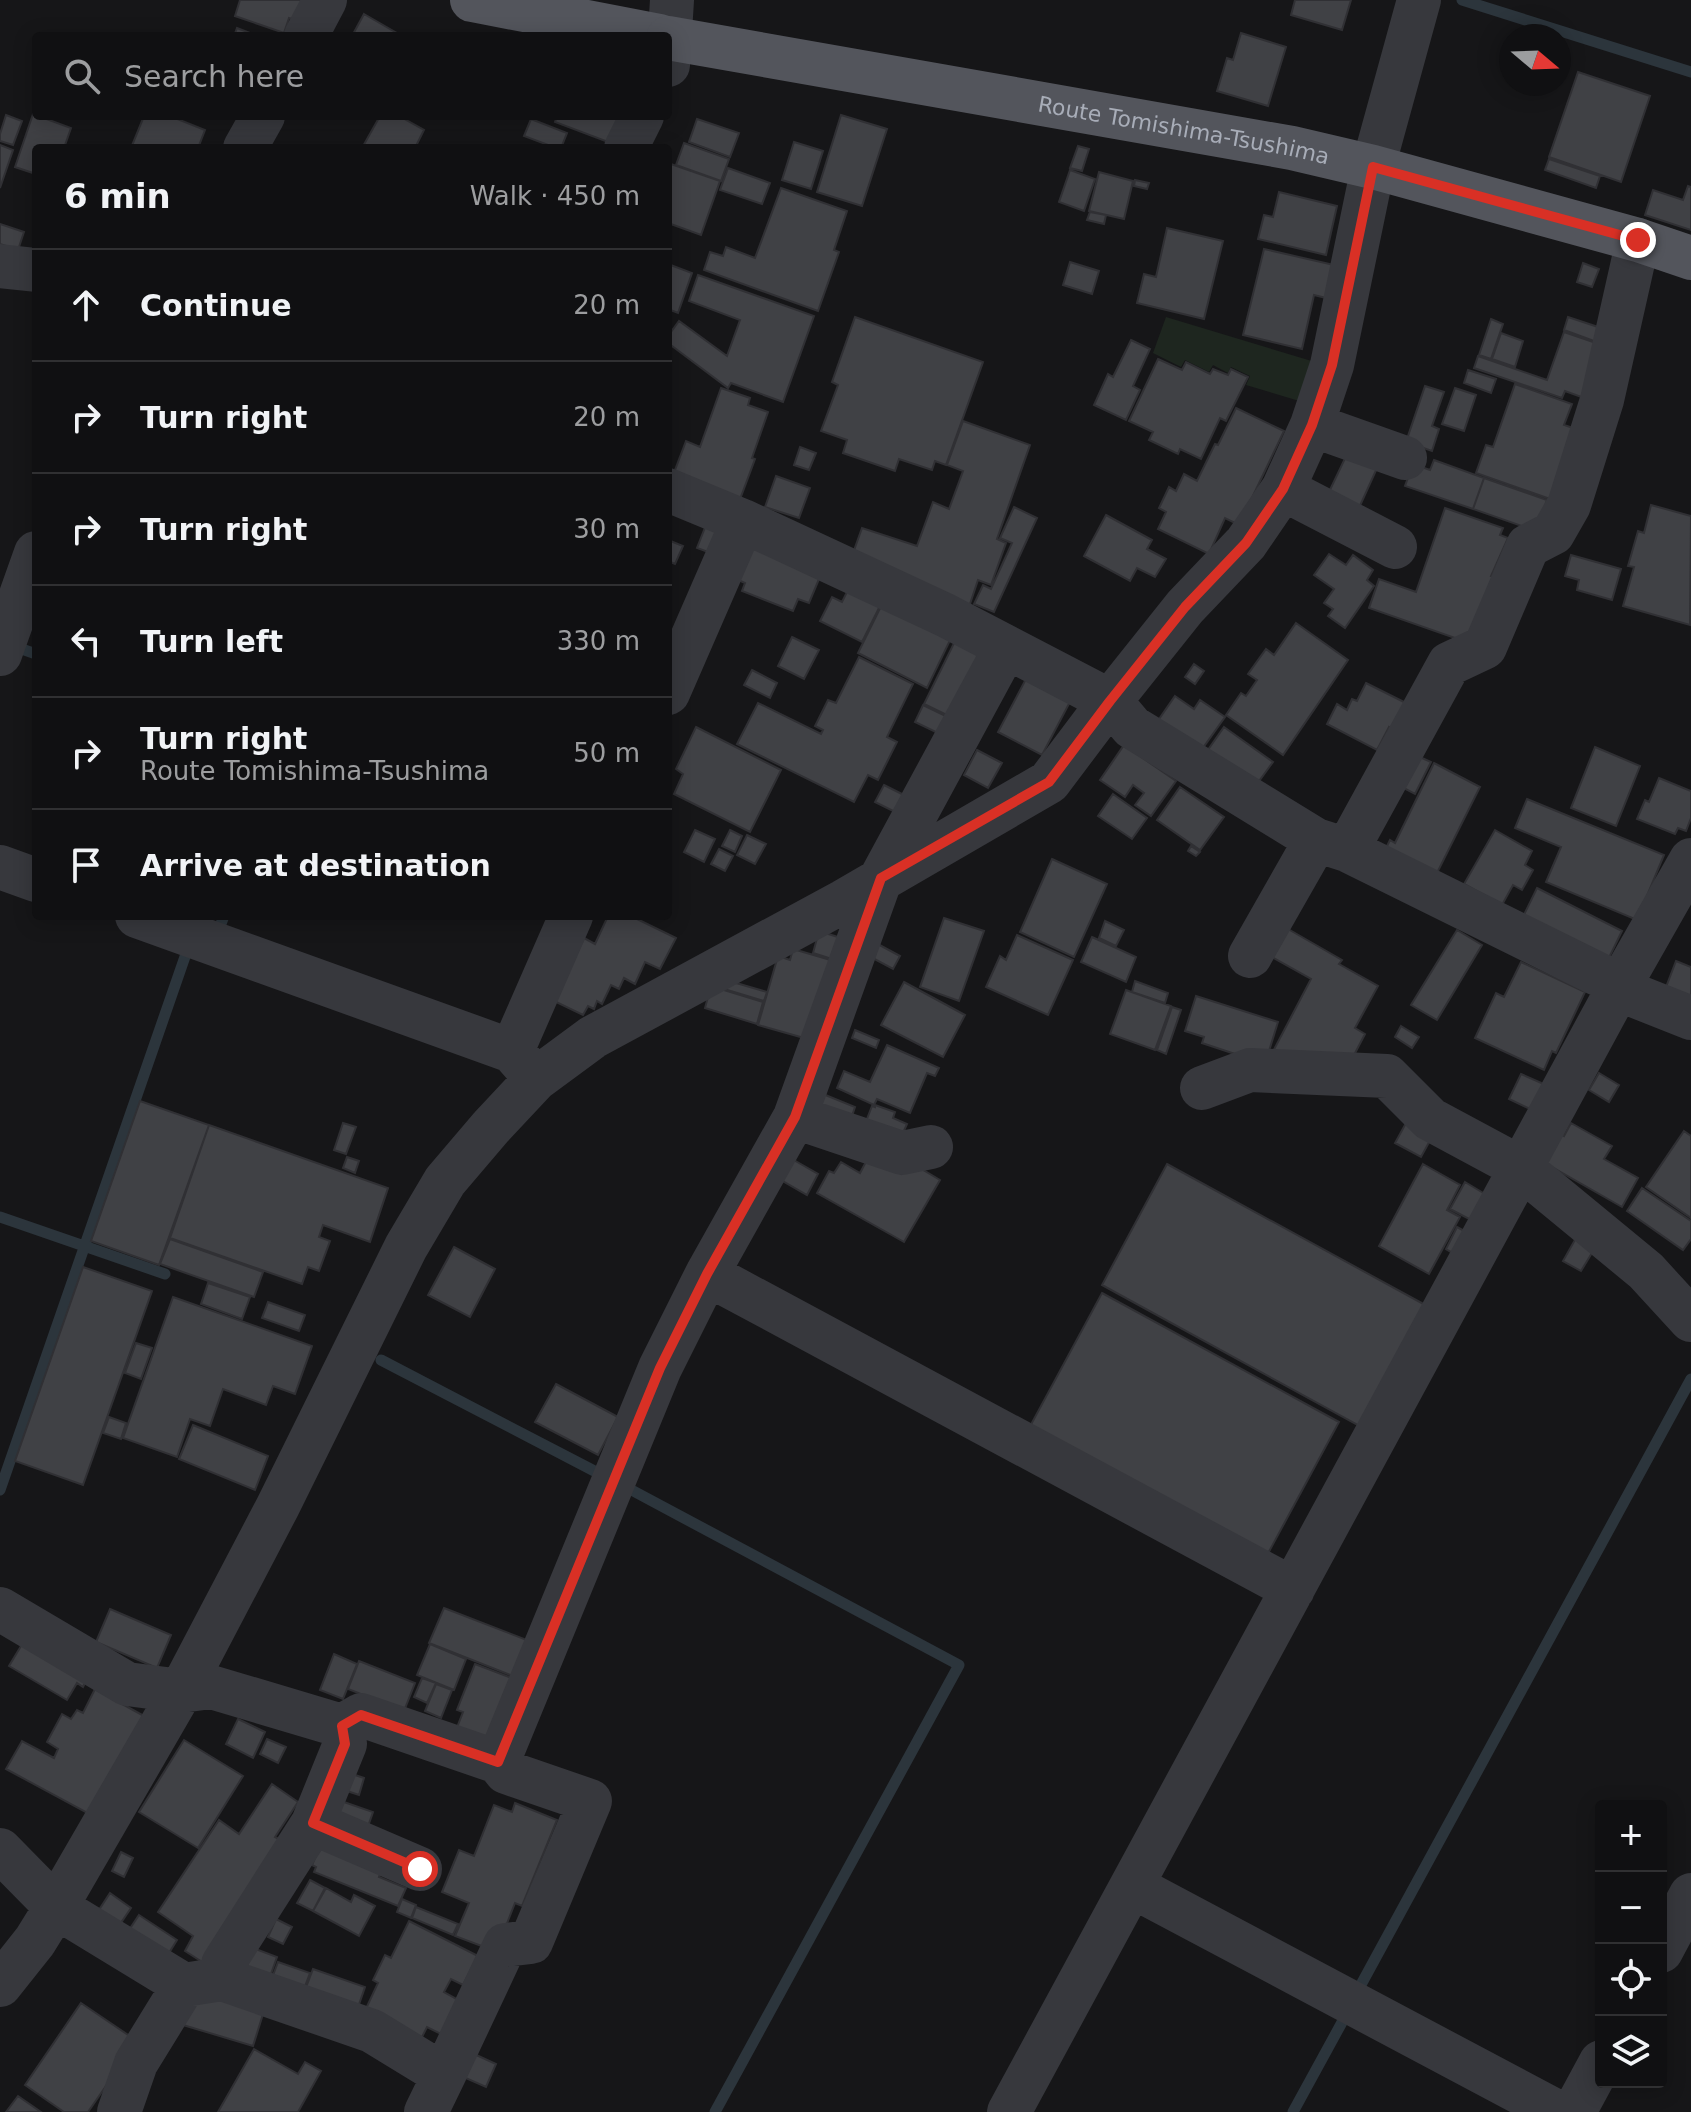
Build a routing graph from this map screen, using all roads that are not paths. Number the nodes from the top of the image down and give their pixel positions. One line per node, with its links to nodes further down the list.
1 (325, 0): 4 (street)
2 (472, 0): 5 (main road, Route Tomishima-Tsushima)
3 (1418, 1): 11 (street)
4 (308, 32)
5 (650, 32)
6 (672, 36): 11 (main road, Route Tomishima-Tsushima)
7 (261, 120): 9 (street)
8 (640, 120): 10 (street)
9 (247, 144)
10 (628, 144)
11 (1373, 167): 12 (main road, Route Tomishima-Tsushima); 16 (street)
12 (1638, 240): 13 (main road, Route Tomishima-Tsushima); 27 (street)
13 (1691, 258)
14 (0, 266): 15 (street)
15 (32, 270)
16 (1312, 425): 17 (street); 18 (street)
17 (1405, 458)
18 (1283, 489): 21 (street); 26 (street)
19 (672, 492): 20 (street)
20 (743, 521): 23 (street); 25 (street)
21 (1395, 547)
22 (32, 564): 24 (street)
23 (1006, 647): 26 (street); 30 (street)
24 (0, 654)
25 (672, 684)
26 (1110, 701): 27 (street); 30 (street)
27 (1332, 845): 34 (street); 35 (street)
28 (1691, 860): 35 (street)
29 (0, 867): 31 (street)
30 (881, 878): 37 (street); 39 (street)
31 (32, 879)
32 (147, 920): 37 (street)
33 (570, 920): 37 (street)
34 (1250, 956)
35 (1620, 985): 36 (street); 41 (street)
36 (1691, 1018)
37 (524, 1065): 46 (street)
38 (1202, 1088): 41 (street)
39 (795, 1117): 40 (street); 42 (street)
40 (931, 1147)
41 (1521, 1168): 43 (street); 44 (street)
42 (707, 1274): 44 (street); 48 (street)
43 (1691, 1320)
44 (1293, 1589): 52 (street)
45 (0, 1609): 46 (street)
46 (181, 1691): 47 (street); 54 (street)
47 (342, 1726): 48 (street); 49 (street)
48 (498, 1762): 59 (street)
49 (313, 1823): 51 (street); 56 (street)
50 (0, 1850): 54 (street)
51 (420, 1869)
52 (1132, 1886): 61 (street); 62 (street)
53 (1691, 1895): 55 (street)
54 (56, 1907): 56 (street); 57 (street)
55 (1665, 1944)
56 (203, 1982): 59 (street); 60 (street)
57 (0, 1985)
58 (1595, 2073): 63 (street)
59 (435, 2093)
60 (119, 2112)
61 (1009, 2112)
62 (1557, 2112)
63 (1574, 2112)

